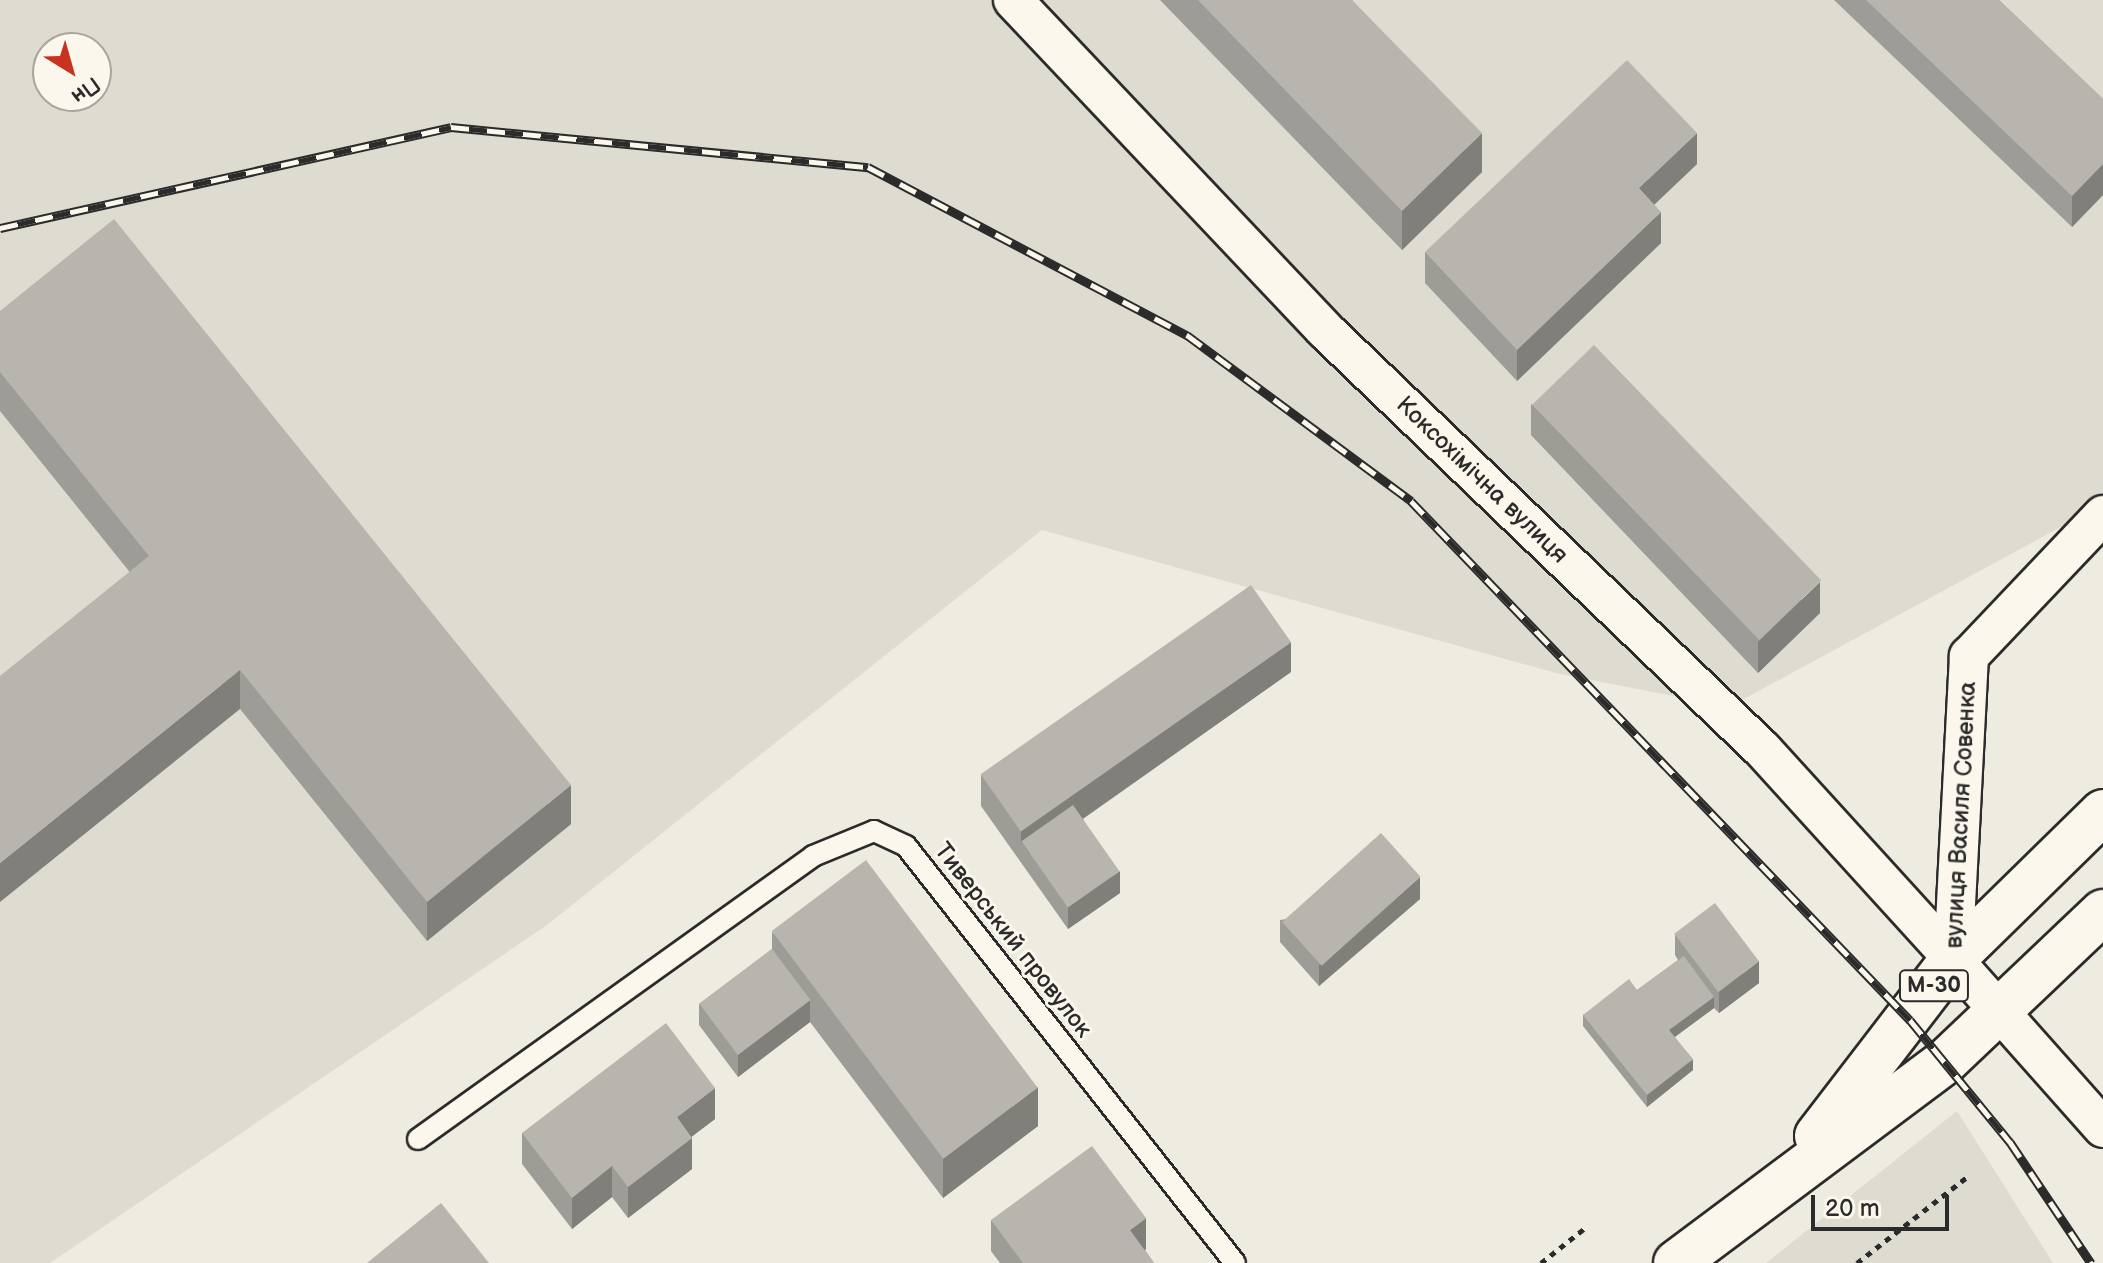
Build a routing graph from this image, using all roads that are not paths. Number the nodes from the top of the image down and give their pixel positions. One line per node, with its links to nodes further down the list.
1 (1013, 0): 5 (street, Коксохімічна вулиця)
2 (2103, 515): 5 (street, вулиця Василя Совенка)
3 (2103, 812): 5 (highway, М-30)
4 (2103, 912): 6 (highway, М-30)
5 (1953, 959): 6 (street, вулиця Василя Совенка); 9 (highway, М-30)
6 (2000, 1007): 7 (street); 9 (highway, М-30)
7 (2103, 1128)
8 (418, 1139): 10 (lane, Тиверський провулок)
9 (1784, 1178): 11 (highway, М-30)
10 (1235, 1263)
11 (1676, 1263)

